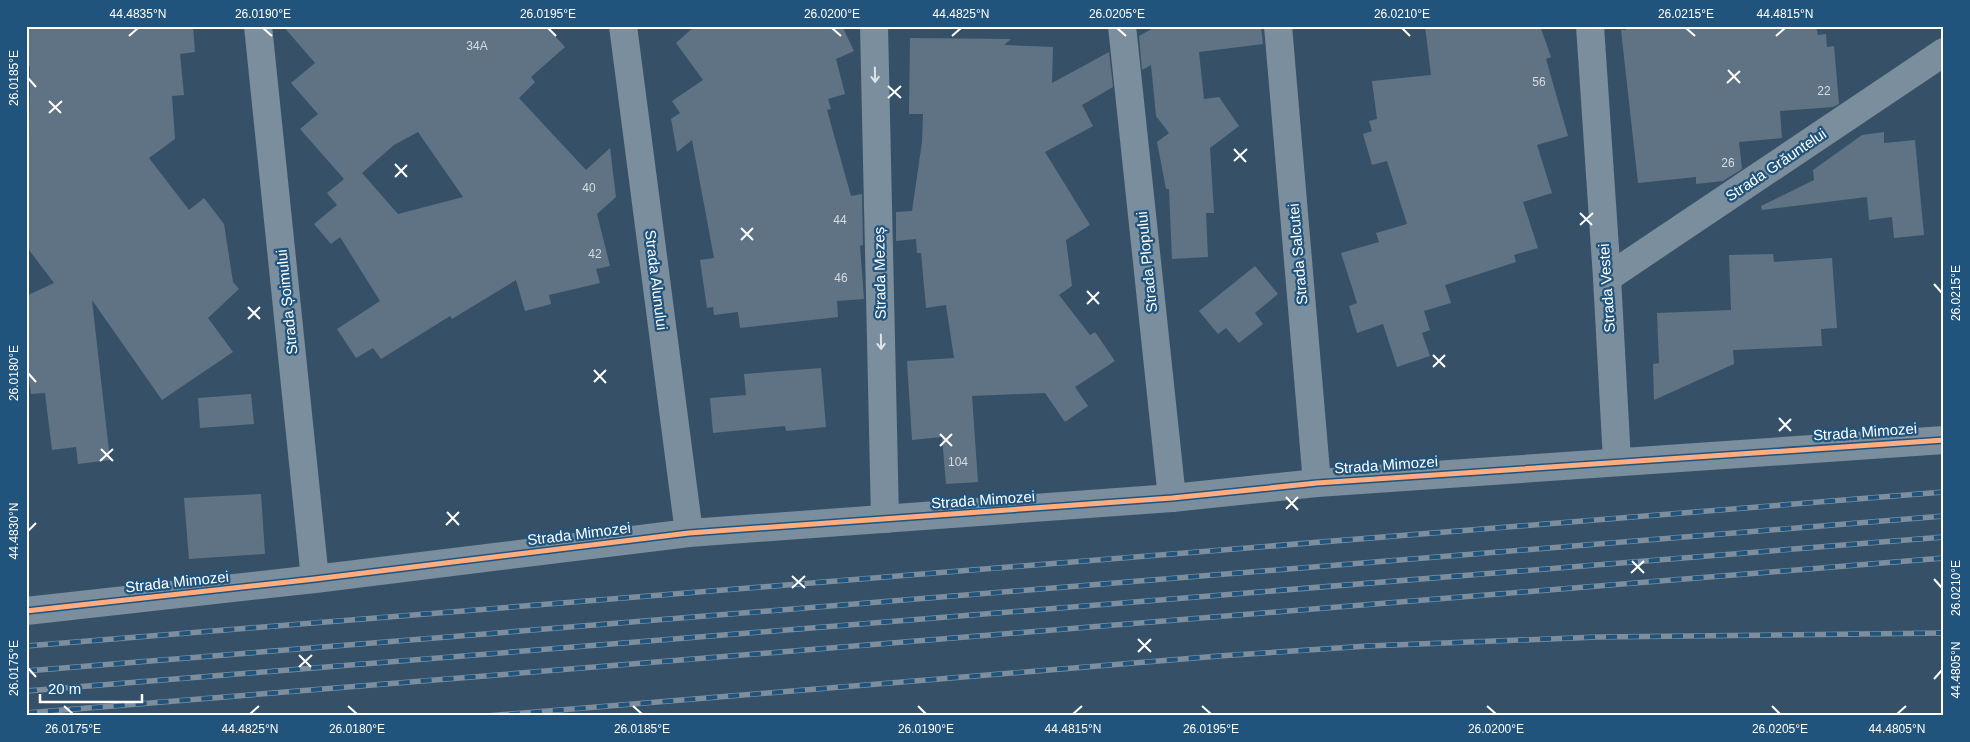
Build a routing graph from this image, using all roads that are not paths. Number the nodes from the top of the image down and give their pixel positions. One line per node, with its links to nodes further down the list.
1 (258, 26): 15 (street, Strada Șoimului)
2 (623, 26): 14 (street, Strada Alunului)
3 (874, 26): 13 (street, Strada Mezeș, one-way to 13)
4 (1122, 26): 12 (street, Strada Plopului)
5 (1278, 26): 11 (street, Strada Salcutei)
6 (1590, 26): 8 (street, Strada Vestei)
7 (1944, 52): 8 (street, Strada Grăuntelui)
8 (1607, 278): 10 (street, Strada Vestei)
9 (1944, 440): 10 (street, Strada Mimozei)
10 (1617, 461): 11 (street, Strada Mimozei)
11 (1317, 483): 12 (street, Strada Mimozei)
12 (1172, 498): 13 (street, Strada Mimozei)
13 (885, 519): 14 (street, Strada Mimozei)
14 (689, 533): 15 (street, Strada Mimozei)
15 (315, 579): 16 (street, Strada Mimozei)
16 (26, 612)

